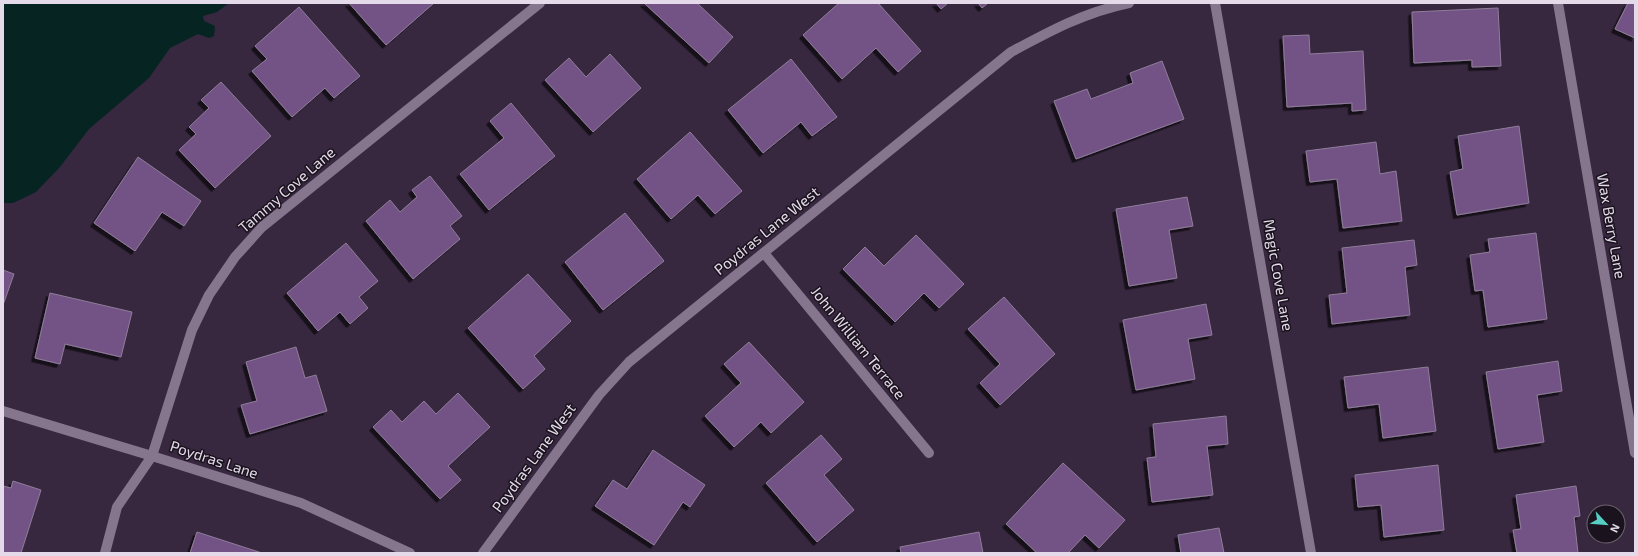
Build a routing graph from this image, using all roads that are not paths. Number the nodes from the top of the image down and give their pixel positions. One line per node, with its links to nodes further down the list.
1 (540, 3): 9 (street, Tammy Cove Lane)
2 (1129, 3): 5 (street, Poydras Lane West)
3 (1215, 3): 13 (street, Magic Cove Lane)
4 (1558, 3): 8 (street, Wax Berry Lane)
5 (764, 253): 7 (street, John William Terrace); 12 (street, Poydras Lane West)
6 (3, 411): 9 (street, Poydras Lane)
7 (929, 453)
8 (1635, 453)
9 (152, 456): 10 (street, Tammy Cove Lane); 11 (street, Poydras Lane)
10 (105, 553)
11 (410, 553)
12 (483, 553)
13 (1310, 553)

